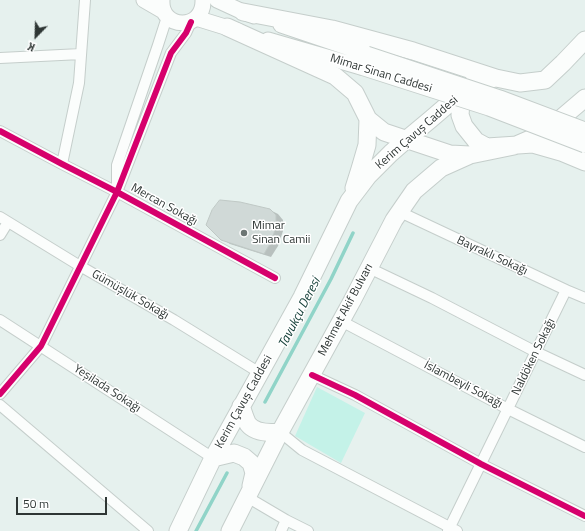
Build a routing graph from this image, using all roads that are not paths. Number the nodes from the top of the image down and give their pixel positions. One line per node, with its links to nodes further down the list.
1 (85, 0): 10 (street)
2 (144, 0): 5 (main road)
3 (203, 0): 7 (main road)
4 (217, 0): 6 (main road, Mimar Sinan Caddesi)
5 (164, 9): 7 (main road, Mimar Sinan Caddesi); 25 (street)
6 (243, 12): 12 (main road, Mimar Sinan Caddesi); 13 (main road)
7 (194, 20): 8 (main road, Mimar Sinan Caddesi); 25 (street)
8 (227, 28): 12 (main road, Mimar Sinan Caddesi); 16 (main road)
9 (585, 40): 13 (main road, Kerim Çavuş Caddesi)
10 (81, 54): 11 (street); 24 (street)
11 (0, 58)
12 (364, 60): 17 (main road, Mimar Sinan Caddesi, bridge); 20 (main road, Mimar Sinan Caddesi, bridge)
13 (496, 78): 14 (main road, Kerim Çavuş Caddesi)
14 (467, 89): 19 (main road, Kerim Çavuş Caddesi); 21 (main road)
15 (585, 98): 21 (main road)
16 (368, 119): 19 (main road); 26 (main road)
17 (585, 130)
18 (0, 131): 24 (street, Mercan Sokağı)
19 (406, 139): 22 (main road); 26 (main road, Kerim Çavuş Caddesi)
20 (585, 145)
21 (514, 146): 22 (main road, Mehmet Akif Bulvarı); 23 (main road)
22 (470, 155): 27 (main road, Mehmet Akif Bulvarı)
23 (585, 162)
24 (62, 164): 25 (street, Mercan Sokağı)
25 (117, 192): 30 (street); 32 (street, Mercan Sokağı)
26 (348, 201): 39 (main road, Kerim Çavuş Caddesi)
27 (400, 212): 31 (main road, Mehmet Akif Bulvarı); 33 (street, Bayraklı Sokağı)
28 (4, 220): 29 (street); 30 (street, Gümüşlük Sokağı)
29 (0, 235)
30 (80, 266): 37 (street); 39 (street, Gümüşlük Sokağı)
31 (369, 268): 36 (main road, Mehmet Akif Bulvarı); 38 (street)
32 (275, 278)
33 (566, 290): 34 (street, Bayraklı Sokağı); 38 (street, Naldöken Sokağı)
34 (585, 298)
35 (0, 320): 37 (street, Yeşilada Sokağı)
36 (341, 321): 40 (main road, Mehmet Akif Bulvarı); 45 (street, İslambeyli Sokağı)
37 (40, 346): 42 (street); 48 (street, Yeşilada Sokağı)
38 (536, 352): 41 (street); 45 (street, Naldöken Sokağı)
39 (260, 373): 44 (main road, Kerim Çavuş Caddesi)
40 (312, 375): 46 (main road, Mehmet Akif Bulvarı); 49 (street)
41 (585, 375)
42 (0, 394)
43 (0, 405): 54 (street)
44 (241, 406): 46 (main road); 48 (main road, Kerim Çavuş Caddesi)
45 (508, 409): 47 (street, İslambeyli Sokağı); 49 (street, Naldöken Sokağı)
46 (280, 432): 50 (main road, Mehmet Akif Bulvarı); 53 (street)
47 (585, 447)
48 (213, 458): 50 (main road); 55 (main road, Kerim Çavuş Caddesi)
49 (481, 464): 51 (street); 53 (street, Naldöken Sokağı)
50 (247, 497): 52 (street); 56 (main road, Mehmet Akif Bulvarı)
51 (585, 516)
52 (286, 520): 57 (street); 58 (street)
53 (452, 530)
54 (148, 531)
55 (178, 531)
56 (230, 531)
57 (281, 531)
58 (308, 531)

